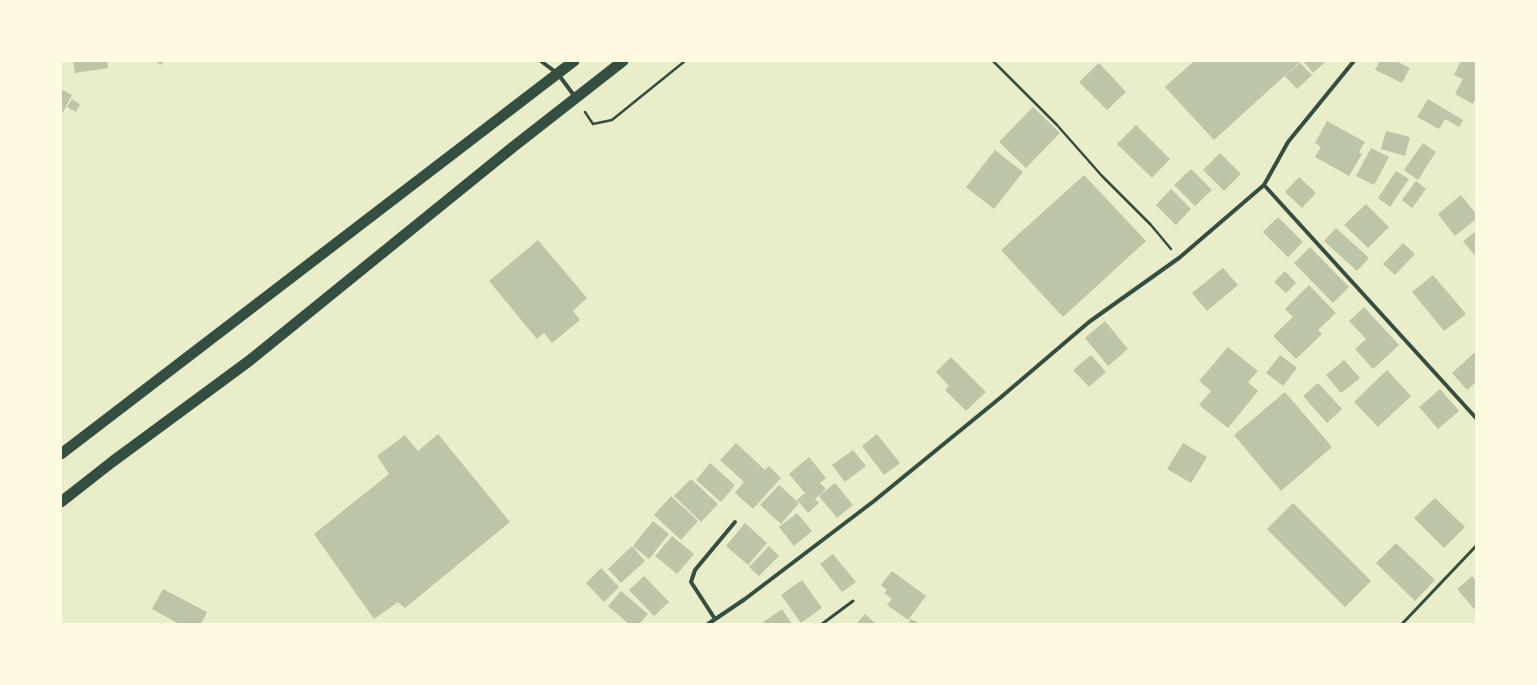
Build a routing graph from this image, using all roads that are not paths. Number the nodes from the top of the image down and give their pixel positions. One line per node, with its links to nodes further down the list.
1 (541, 61): 5 (street)
2 (574, 61): 5 (highway)
3 (624, 61): 6 (highway)
4 (1354, 61): 7 (street)
5 (558, 74): 6 (street); 9 (highway)
6 (576, 98): 10 (highway)
7 (1264, 185): 8 (street); 14 (street)
8 (1476, 418)
9 (61, 454)
10 (61, 502)
11 (736, 522): 14 (street)
12 (1476, 546): 17 (lane)
13 (853, 602): 16 (lane)
14 (715, 619): 15 (street)
15 (708, 624)
16 (822, 624)
17 (1402, 624)

